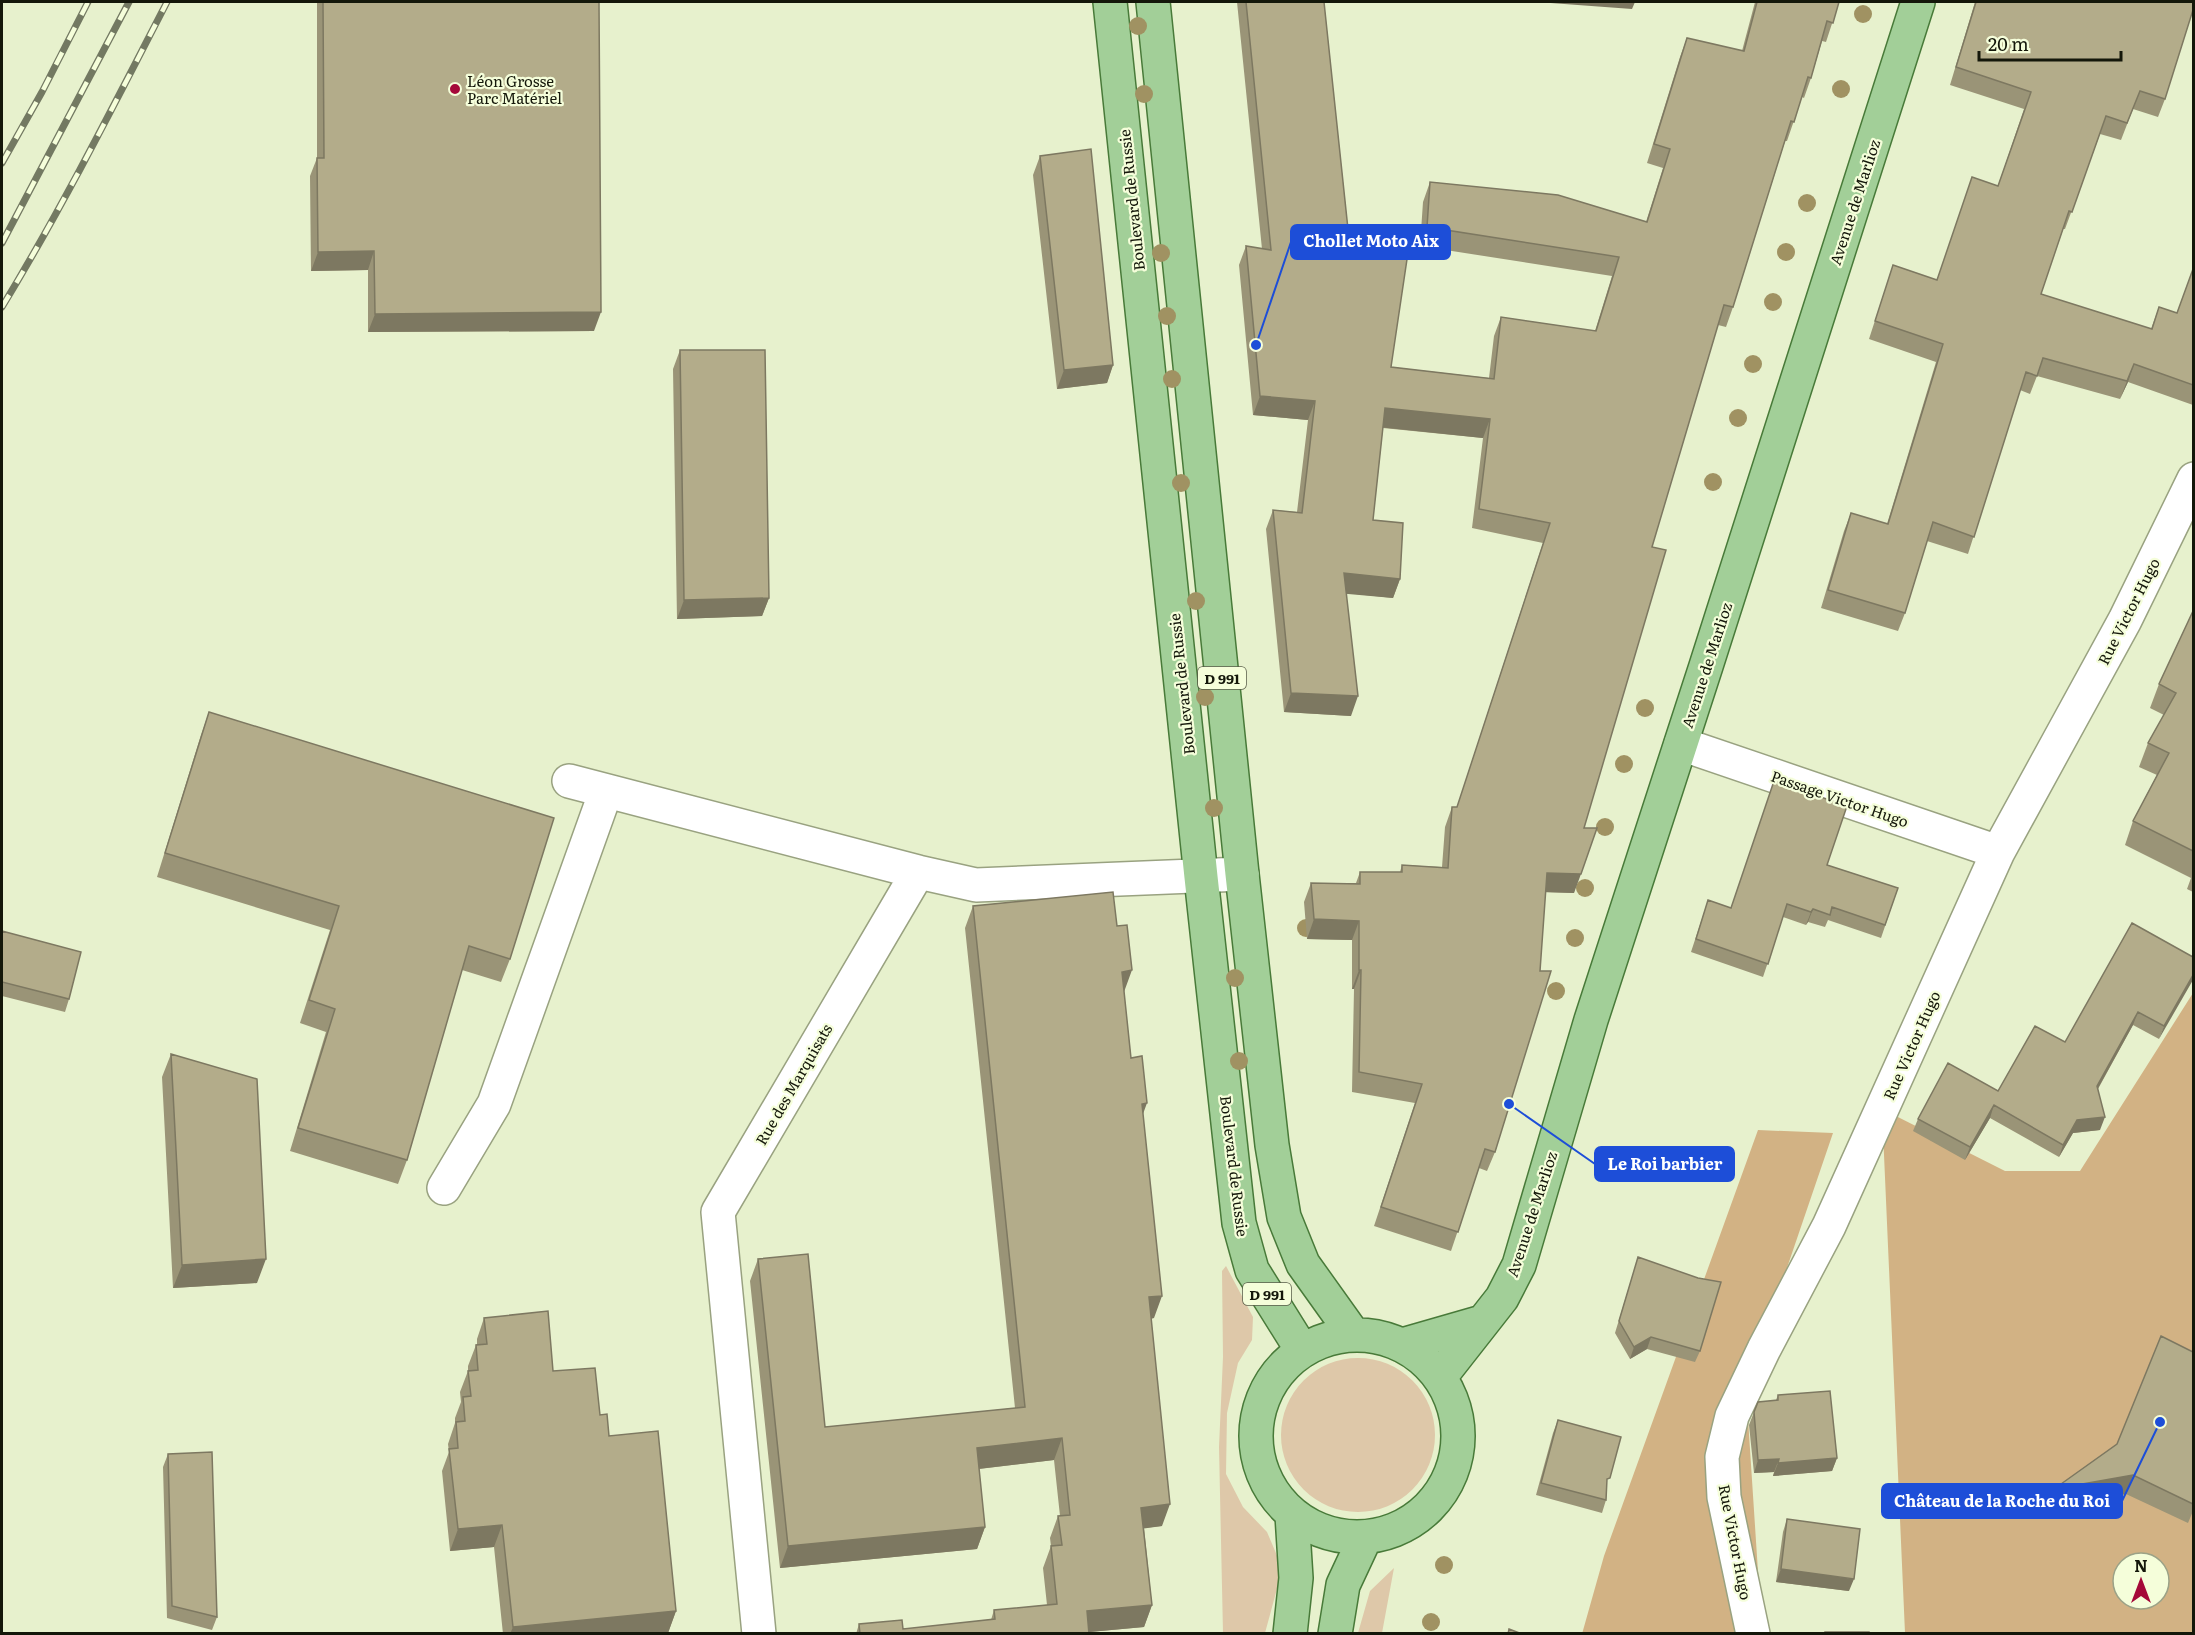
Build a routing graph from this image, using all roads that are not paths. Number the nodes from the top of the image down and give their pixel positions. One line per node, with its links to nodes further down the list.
1 (1110, 2): 11 (main road, Boulevard de Russie / D 991)
2 (1154, 2): 10 (main road, D 991)
3 (1918, 2): 5 (main road, Avenue de Marlioz)
4 (2193, 479): 8 (street, Rue Victor Hugo)
5 (1681, 744): 8 (street, Passage Victor Hugo); 13 (main road, Avenue de Marlioz)
6 (569, 781): 7 (street)
7 (606, 791): 9 (street); 12 (street)
8 (1998, 852): 23 (street, Rue Victor Hugo)
9 (918, 872): 11 (street); 20 (street, Rue des Marquisats)
10 (1242, 874): 11 (street); 14 (main road, D 991)
11 (1201, 878): 16 (main road, Boulevard de Russie / D 991)
12 (444, 1188)
13 (1482, 1322): 15 (main road); 17 (main road, Avenue de Marlioz)
14 (1353, 1334): 15 (main road); 16 (main road)
15 (1402, 1346): 17 (main road)
16 (1302, 1350): 18 (main road)
17 (1440, 1377): 19 (main road)
18 (1292, 1515): 19 (main road); 21 (main road)
19 (1365, 1538): 22 (main road)
20 (759, 1634)
21 (1290, 1634)
22 (1335, 1634)
23 (1753, 1634)

